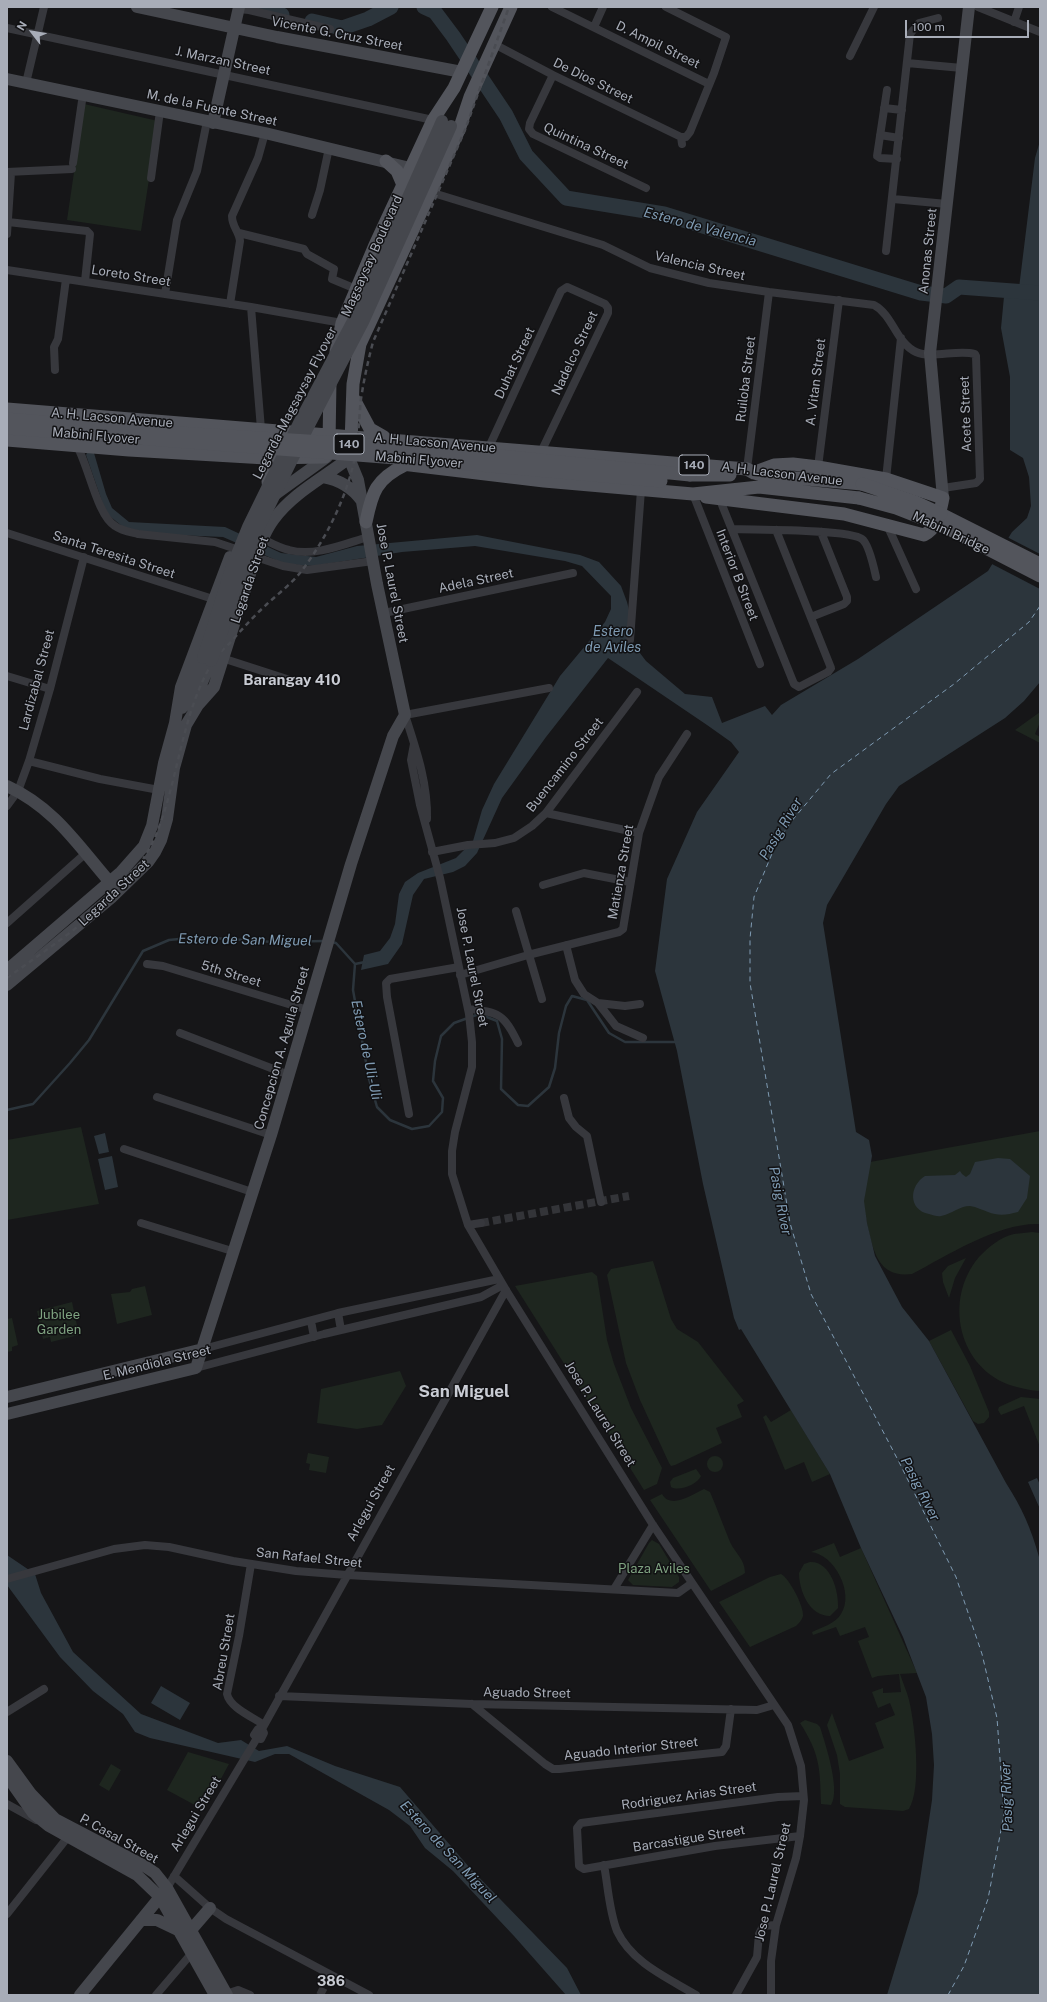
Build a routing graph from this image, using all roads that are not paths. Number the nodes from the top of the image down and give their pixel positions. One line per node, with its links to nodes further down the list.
1 (44, 7): 20 (street)
2 (137, 7): 17 (street, Vicente G. Cruz Street)
3 (492, 7): 25 (main road, Magsaysay Boulevard)
4 (511, 7): 21 (main road, Magsaysay Boulevard)
5 (552, 7): 15 (street, D. Ampil Street)
6 (603, 7): 15 (street)
7 (666, 7): 30 (street)
8 (874, 7): 22 (street)
9 (969, 7): 24 (street, Anonas Street)
10 (978, 7): 14 (street)
11 (1019, 7): 14 (street)
12 (239, 8): 17 (street); 18 (street)
13 (938, 18): 23 (street)
14 (1014, 22): 19 (street)
15 (594, 27): 30 (street, D. Ampil Street)
16 (7, 28): 20 (street, J. Marzan Street)
17 (234, 28): 25 (street, Vicente G. Cruz Street); 26 (street)
18 (330, 29)
19 (1040, 32)
20 (37, 34): 26 (street, J. Marzan Street); 29 (street)
21 (494, 44): 27 (street, De Dios Street); 33 (main road, Magsaysay Boulevard)
22 (850, 56)
23 (907, 64): 24 (street); 35 (street)
24 (962, 68): 52 (street, Anonas Street)
25 (463, 70): 38 (main road, Magsaysay Boulevard)
26 (225, 74): 37 (street); 38 (street, J. Marzan Street)
27 (553, 75): 30 (street, De Dios Street); 49 (street, Quintina Street)
28 (7, 78): 29 (street, M. de la Fuente Street)
29 (26, 83): 32 (street, M. de la Fuente Street)
30 (709, 84)
31 (886, 90): 34 (street)
32 (83, 94): 36 (street, M. de la Fuente Street); 46 (street)
33 (470, 97): 38 (street, Magsaysay Boulevard); 50 (main road, Magsaysay Boulevard)
34 (884, 108): 35 (street); 40 (street)
35 (902, 110): 41 (street)
36 (160, 111): 37 (street, M. de la Fuente Street); 47 (street)
37 (210, 122): 39 (street, M. de la Fuente Street); 63 (street)
38 (442, 123): 45 (main road, Magsaysay Boulevard); 130 (street, Legarda-Magsaysay Flyover, bridge)
39 (265, 133): 42 (street, M. de la Fuente Street); 55 (street)
40 (880, 135): 41 (street); 43 (street)
41 (899, 138): 43 (street)
42 (329, 148): 44 (street, M. de la Fuente Street); 53 (street)
43 (896, 159): 51 (street)
44 (386, 161): 45 (street, M. de la Fuente Street); 48 (main road)
45 (410, 168): 48 (main road, Magsaysay Boulevard)
46 (9, 173): 54 (street)
47 (151, 178)
48 (403, 185): 64 (main road, Magsaysay Boulevard)
49 (646, 188)
50 (430, 192): 62 (street, Valencia Street); 68 (main road, Magsaysay Boulevard)
51 (893, 199): 52 (street); 57 (street)
52 (946, 204): 71 (street, Anonas Street)
53 (312, 215)
54 (8, 222): 56 (street); 60 (street)
55 (239, 232): 64 (street); 66 (street)
56 (7, 234)
57 (886, 251)
58 (7, 270): 59 (street, Loreto Street)
59 (66, 279): 60 (street, Loreto Street); 72 (street)
60 (85, 282): 63 (street, Loreto Street)
61 (564, 288): 87 (street, Duhat Street); 89 (street, Nadelco Street)
62 (769, 292): 65 (street, Valencia Street); 96 (street, Ruiloba Street)
63 (165, 294): 66 (street, Loreto Street)
64 (354, 294): 68 (main road); 69 (main road, Magsaysay Boulevard)
65 (839, 300): 70 (street, Valencia Street); 95 (street, A. Vitan Street)
66 (230, 304): 67 (street, Loreto Street)
67 (251, 307): 69 (street, Loreto Street); 80 (street)
68 (376, 311): 73 (main road, Magsaysay Boulevard)
69 (342, 323): 75 (main road, Magsaysay Boulevard)
70 (901, 338): 71 (street, Valencia Street); 98 (street)
71 (930, 353): 103 (street, Anonas Street); 103 (street, Acete Street)
72 (56, 370)
73 (352, 396): 83 (main road, Magsaysay Boulevard); 84 (main road)
74 (7, 409): 77 (main road, A. H. Lacson Avenue / 140)
75 (330, 416): 81 (main road); 82 (main road, Magsaysay Boulevard)
76 (7, 419): 99 (main road, Mabini Flyover / 140, bridge)
77 (132, 420): 78 (main road, A. H. Lacson Avenue / 140); 88 (main road)
78 (217, 426): 80 (main road, A. H. Lacson Avenue / 140); 90 (main road)
79 (7, 428): 99 (main road, Mabini Flyover / 140, bridge)
80 (261, 429): 81 (main road, A. H. Lacson Avenue / 140)
81 (310, 433): 82 (main road, A. H. Lacson Avenue / 140)
82 (330, 435): 83 (main road, A. H. Lacson Avenue / 140); 91 (main road); 93 (street, Jose P. Laurel Street)
83 (352, 436): 84 (main road, A. H. Lacson Avenue / 140); 93 (main road)
84 (387, 438): 87 (main road, A. H. Lacson Avenue / 140)
85 (7, 440): 86 (main road, A. H. Lacson Avenue / 140)
86 (77, 446): 88 (main road, A. H. Lacson Avenue / 140); 117 (street)
87 (489, 447): 89 (main road, A. H. Lacson Avenue / 140)
88 (129, 450): 90 (main road, A. H. Lacson Avenue / 140)
89 (541, 452): 96 (main road, A. H. Lacson Avenue / 140)
90 (214, 455): 92 (main road, A. H. Lacson Avenue / 140)
91 (327, 457): 92 (main road, A. H. Lacson Avenue / 140); 93 (main road, A. H. Lacson Avenue / 140); 104 (street, Legarda Street)
92 (266, 458): 104 (main road)
93 (349, 458): 94 (main road, A. H. Lacson Avenue / 140); 97 (street, Legarda Street); 107 (street, Jose P. Laurel Street)
94 (404, 465): 102 (main road, A. H. Lacson Avenue / 140); 108 (main road)
95 (818, 467): 96 (main road); 98 (main road)
96 (750, 471): 99 (main road, Mabini Flyover / 140); 100 (main road, A. H. Lacson Avenue / 140)
97 (323, 477): 107 (street); 115 (street, Legarda Street)
98 (886, 479): 103 (main road)
99 (691, 484): 101 (main road, Mabini Flyover / 140); 102 (main road, A. H. Lacson Avenue / 140); 106 (main road); 131 (street, Interior B Street)
100 (862, 484): 121 (main road, Mabini Bridge / 140, bridge)
101 (759, 487): 105 (main road, A. H. Lacson Avenue / 140)
102 (642, 490): 129 (street)
103 (943, 493): 109 (main road)
104 (270, 498): 110 (street, Legarda Street)
105 (859, 498): 123 (main road, Mabini Bridge / 140, bridge)
106 (720, 500): 109 (main road); 111 (street)
107 (362, 501): 108 (street, Jose P. Laurel Street)
108 (366, 522): 116 (street, Jose P. Laurel Street)
109 (888, 527): 125 (street)
110 (241, 529): 115 (street); 117 (street, Legarda Street)
111 (733, 529): 112 (street); 128 (street)
112 (776, 530): 113 (street); 128 (street)
113 (821, 532): 124 (street); 128 (street)
114 (7, 534): 119 (street, Santa Teresita Street)
115 (263, 539): 116 (street); 118 (street, Legarda Street)
116 (369, 540): 120 (street, Jose P. Laurel Street)
117 (234, 546): 126 (street, Legarda Street)
118 (256, 556): 120 (street); 130 (street, Legarda Street)
119 (84, 557): 126 (street, Santa Teresita Street); 135 (street, Lardizabal Street)
120 (373, 559): 127 (street, Jose P. Laurel Street)
121 (1040, 564)
122 (573, 573): 127 (street, Adela Street)
123 (1040, 576)
124 (876, 577)
125 (916, 589)
126 (213, 599): 138 (street, Legarda Street)
127 (384, 613): 137 (street, Jose P. Laurel Street)
128 (811, 617)
129 (630, 640)
130 (212, 659): 133 (street); 138 (street, Legarda Street)
131 (760, 664)
132 (7, 676): 135 (street)
133 (290, 680)
134 (549, 688): 137 (street)
135 (50, 689): 140 (street, Lardizabal Street)
136 (637, 692): 145 (street, Buencamino Street)
137 (405, 715): 148 (street, Jose P. Laurel Street); 164 (street, Concepcion A. Aguila Street)
138 (180, 724): 142 (street, Legarda Street); 152 (street, Legarda Street)
139 (687, 734): 146 (street, Matienza Street)
140 (29, 761): 142 (street); 143 (street, Lardizabal Street)
141 (7, 786): 143 (street)
142 (159, 790): 149 (street, Legarda Street)
143 (18, 791): 144 (street, Lardizabal Street); 147 (street)
144 (7, 806)
145 (546, 813): 146 (street); 148 (street, Buencamino Street)
146 (639, 833): 150 (street, Matienza Street)
147 (86, 853): 149 (street); 154 (street)
148 (432, 854): 159 (street, Jose P. Laurel Street)
149 (109, 882): 152 (street); 158 (street, Legarda Street)
150 (630, 882): 151 (street); 155 (street, Matienza Street)
151 (543, 885)
152 (118, 892): 160 (street, Legarda Street)
153 (516, 911): 156 (street)
154 (7, 923)
155 (566, 945): 156 (street, Matienza Street); 162 (street)
156 (528, 954): 159 (street, Matienza Street); 161 (street)
157 (147, 964): 164 (street, 5th Street)
158 (7, 970)
159 (460, 971): 165 (street, Jose P. Laurel Street); 172 (street, Matienza Street)
160 (7, 985)
161 (542, 999)
162 (598, 1004): 163 (street); 167 (street)
163 (640, 1004)
164 (308, 1010): 169 (street, Concepcion A. Aguila Street)
165 (469, 1011): 168 (street); 179 (street, Jose P. Laurel Street)
166 (180, 1033): 169 (street)
167 (643, 1038)
168 (518, 1043)
169 (289, 1075): 173 (street, Concepcion A. Aguila Street)
170 (157, 1097): 173 (street)
171 (564, 1098): 176 (street)
172 (409, 1114)
173 (271, 1135): 175 (street, Concepcion A. Aguila Street)
174 (124, 1149): 175 (street)
175 (252, 1192): 180 (street, Concepcion A. Aguila Street)
176 (601, 1202)
177 (141, 1223): 180 (street)
178 (480, 1223): 179 (street)
179 (468, 1225): 181 (street, Jose P. Laurel Street)
180 (232, 1251): 186 (street, Concepcion A. Aguila Street)
181 (503, 1285): 182 (street, E. Mendiola Street); 184 (street, E. Mendiola Street); 190 (street, Jose P. Laurel Street); 192 (street, Arlegui Street)
182 (338, 1313): 183 (street, E. Mendiola Street); 184 (street)
183 (310, 1321): 185 (street); 186 (street, E. Mendiola Street)
184 (341, 1330): 185 (street, E. Mendiola Street)
185 (314, 1337): 187 (street, E. Mendiola Street)
186 (203, 1349): 187 (street, Concepcion A. Aguila Street); 188 (street, E. Mendiola Street)
187 (196, 1368): 189 (street, E. Mendiola Street)
188 (7, 1397)
189 (7, 1414)
190 (653, 1525): 194 (street, Jose P. Laurel Street); 195 (street)
191 (251, 1564): 192 (street, San Rafael Street); 193 (street, San Rafael Street); 202 (street, Abreu Street)
192 (347, 1575): 195 (street, San Rafael Street); 197 (street, Arlegui Street)
193 (7, 1579)
194 (692, 1583): 195 (street, San Rafael Street); 199 (street, Jose P. Laurel Street)
195 (614, 1589)
196 (44, 1689): 201 (street)
197 (279, 1696): 198 (street, Aguado Street); 202 (street, Arlegui Street)
198 (472, 1704): 200 (street, Aguado Street); 200 (street, Aguado Interior Street)
199 (774, 1705): 200 (street, Aguado Street); 205 (street, Jose P. Laurel Street)
200 (731, 1709)
201 (7, 1712)
202 (263, 1727): 212 (street, Arlegui Street)
203 (7, 1761): 208 (street, P. Casal Street)
204 (8, 1782): 207 (street, P. Casal Street)
205 (804, 1796): 209 (street, Jose P. Laurel Street); 211 (street, Rodriguez Arias Street)
206 (7, 1804): 207 (street)
207 (49, 1826): 208 (street, P. Casal Street)
208 (71, 1833): 213 (street, P. Casal Street); 215 (street)
209 (800, 1836): 210 (street, Barcastigue Street); 217 (street, Jose P. Laurel Street)
210 (604, 1865): 211 (street, Barcastigue Street); 226 (street)
211 (581, 1868)
212 (174, 1876): 213 (street, Arlegui Street); 214 (street)
213 (164, 1892): 216 (street, Arlegui Street); 218 (street, P. Casal Street); 219 (street, P. Casal Street)
214 (210, 1908): 219 (street); 225 (street)
215 (7, 1914)
216 (141, 1920): 218 (street); 221 (street, Arlegui Street)
217 (776, 1925): 227 (street); 228 (street, Jose P. Laurel Street)
218 (178, 1930): 220 (street, P. Casal Street)
219 (191, 1930): 223 (street, P. Casal Street)
220 (191, 1954): 222 (street); 223 (street, P. Casal Street)
221 (80, 1995)
222 (156, 1995)
223 (223, 1995): 224 (street)
224 (250, 1995)
225 (369, 1995)
226 (696, 1995)
227 (736, 1995)
228 (770, 1995)

